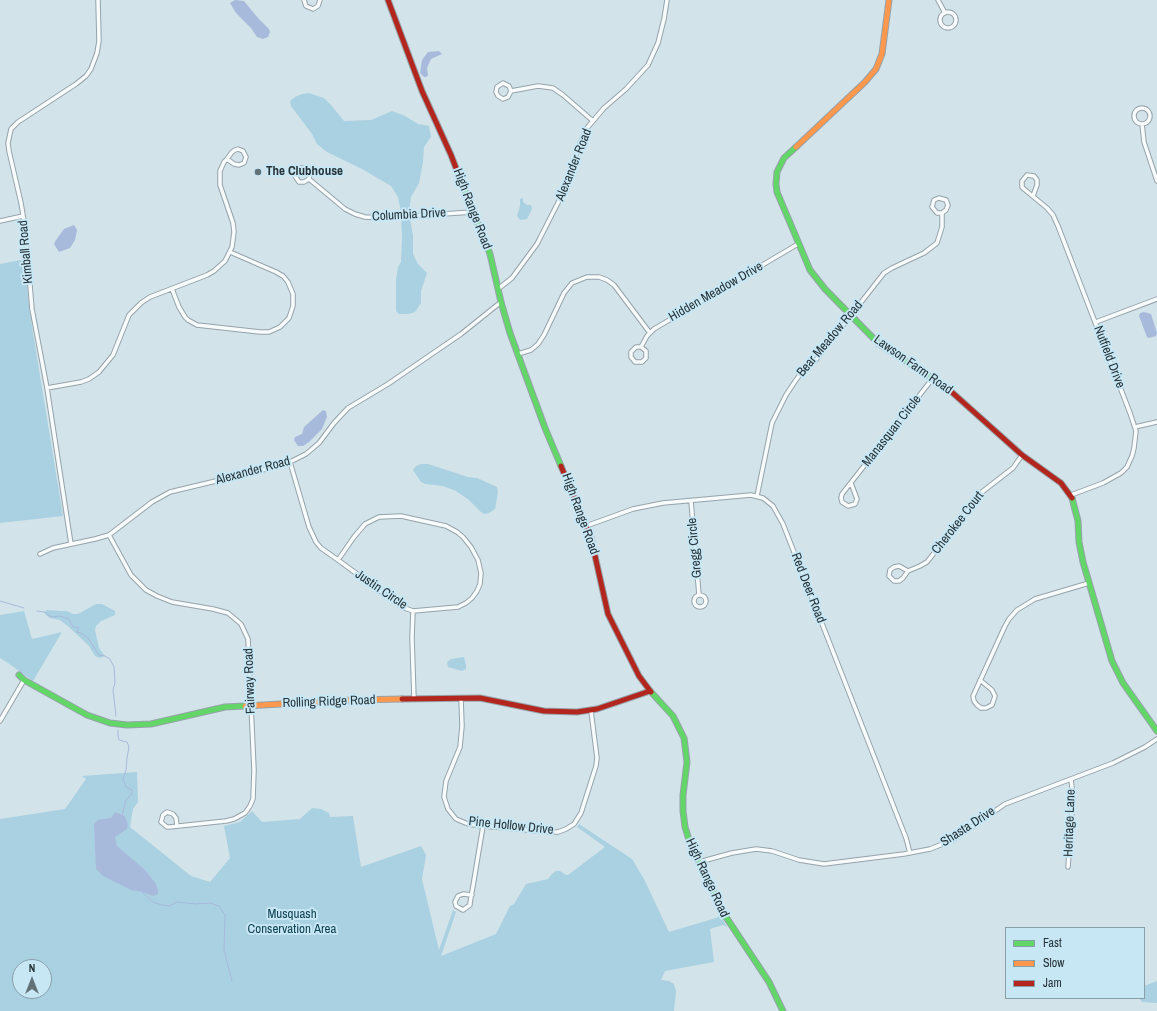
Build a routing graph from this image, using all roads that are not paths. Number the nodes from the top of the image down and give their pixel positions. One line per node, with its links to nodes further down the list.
1 (98, 0): 18 (street, Kimball Road)
2 (304, 0): 3 (street)
3 (320, 0)
4 (388, 0): 16 (street, High Range Road)
5 (667, 0): 10 (street, Alexander Road)
6 (888, 0): 20 (street, Lawson Farm Road)
7 (938, 0): 8 (street)
8 (945, 12): 8 (street)
9 (511, 90): 9 (street); 10 (street)
10 (593, 121): 23 (street, Alexander Road)
11 (1142, 124): 11 (street); 14 (street)
12 (227, 159): 12 (street); 21 (street)
13 (309, 179): 13 (street, Columbia Drive); 16 (street, Columbia Drive)
14 (1157, 181)
15 (1033, 196): 15 (street, Nutfield Drive); 27 (street, Nutfield Drive)
16 (473, 212): 23 (street, High Range Road)
17 (942, 213): 17 (street, Bear Meadow Road); 26 (street, Bear Meadow Road)
18 (23, 216): 19 (street); 32 (street, Kimball Road)
19 (0, 221)
20 (798, 244): 26 (street, Lawson Farm Road); 28 (street, Hidden Meadow Drive)
21 (230, 252): 22 (street); 22 (street)
22 (172, 289): 32 (street)
23 (498, 289): 25 (street, High Range Road)
24 (1157, 299): 27 (street)
25 (501, 302): 30 (street, High Range Road); 36 (street, Alexander Road)
26 (850, 316): 31 (street, Lawson Farm Road); 39 (street, Bear Meadow Road)
27 (1096, 322): 34 (street, Nutfield Drive)
28 (650, 333): 29 (street, Hidden Meadow Drive); 30 (street)
29 (641, 347): 29 (street, Hidden Meadow Drive)
30 (518, 354): 41 (street, High Range Road)
31 (933, 378): 35 (street, Lawson Farm Road); 37 (street, Manasquan Circle)
32 (47, 388): 43 (street, Kimball Road)
33 (1157, 422): 34 (street)
34 (1135, 427): 38 (street, Nutfield Drive)
35 (1022, 455): 38 (street, Lawson Farm Road); 46 (street, Cherokee Court)
36 (290, 462): 42 (street, Alexander Road); 45 (street, Justin Circle)
37 (851, 483): 37 (street, Manasquan Circle)
38 (1071, 495): 47 (street, Lawson Farm Road)
39 (757, 496): 40 (street); 64 (street, Red Deer Road)
40 (691, 501): 41 (street); 48 (street, Gregg Circle)
41 (586, 526): 53 (street, High Range Road)
42 (109, 535): 43 (street, Alexander Road); 56 (street, Fairway Road)
43 (71, 544): 44 (street, Alexander Road)
44 (40, 554)
45 (338, 560): 49 (street, Justin Circle); 49 (street, Justin Circle)
46 (908, 571): 46 (street, Cherokee Court)
47 (1089, 583): 52 (street); 59 (street, Lawson Farm Road)
48 (700, 595)
49 (413, 611): 55 (street)
50 (19, 675): 51 (street, Rolling Ridge Road)
51 (24, 680): 56 (street, Rolling Ridge Road); 58 (street)
52 (980, 680): 52 (street)
53 (650, 691): 57 (street, Rolling Ridge Road); 65 (street, High Range Road)
54 (461, 698): 55 (street, Rolling Ridge Road); 57 (street, Rolling Ridge Road); 63 (street, Pine Hollow Drive)
55 (414, 699): 56 (street, Rolling Ridge Road)
56 (251, 706): 62 (street, Fairway Road)
57 (591, 711): 63 (street, Pine Hollow Drive)
58 (0, 720)
59 (1157, 731)
60 (1157, 739): 61 (street, Shasta Drive)
61 (1071, 779): 64 (street, Shasta Drive); 66 (street, Heritage Lane)
62 (177, 826): 62 (street, Fairway Road)
63 (483, 826): 67 (street)
64 (910, 853): 65 (street, Shasta Drive)
65 (699, 862): 68 (street, High Range Road)
66 (1068, 867)
67 (472, 895): 67 (street)
68 (783, 1011)

